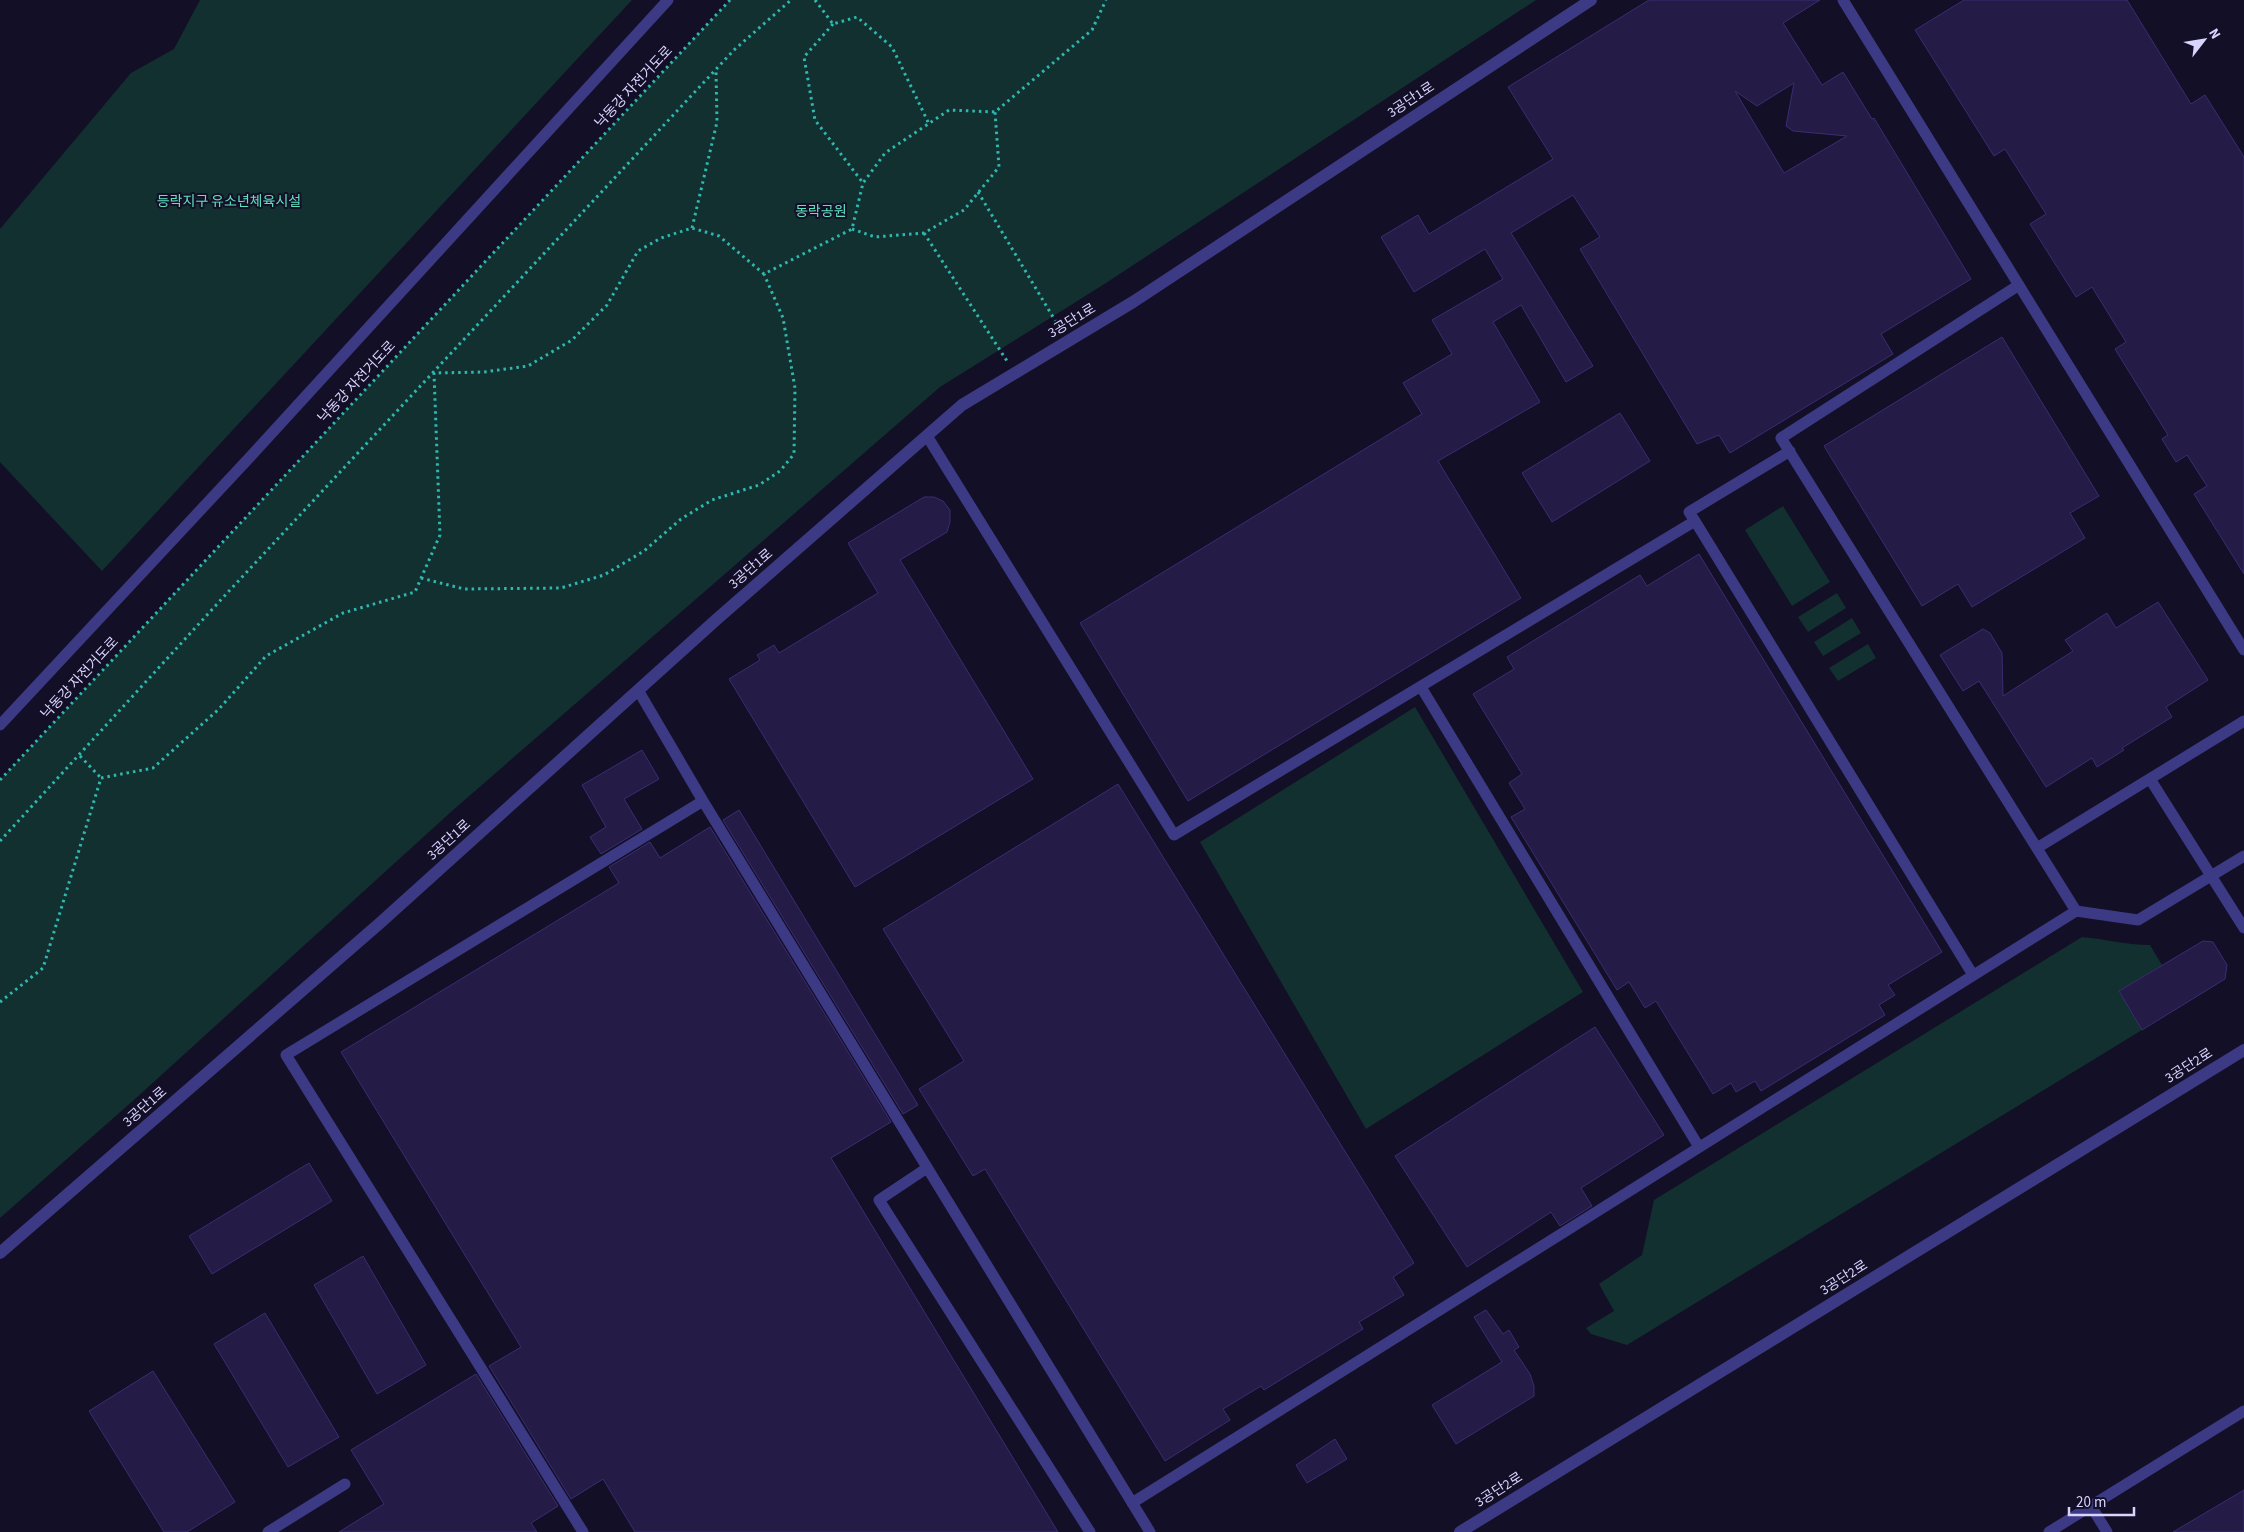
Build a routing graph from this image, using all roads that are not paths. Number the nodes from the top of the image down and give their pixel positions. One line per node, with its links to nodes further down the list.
1 (668, 0): 12 (lane)
2 (1590, 0): 5 (street, 3공단1로)
3 (1843, 0): 4 (lane)
4 (2019, 285): 6 (lane); 8 (lane)
5 (927, 436): 9 (lane); 10 (street, 3공단1로)
6 (1790, 452): 7 (lane); 15 (lane)
7 (1695, 521): 9 (lane); 20 (lane)
8 (2244, 650)
9 (1421, 688): 22 (lane)
10 (638, 690): 14 (lane); 24 (street, 3공단1로)
11 (2244, 721): 13 (lane)
12 (0, 725)
13 (2150, 779): 15 (lane); 17 (lane)
14 (703, 801): 23 (lane); 30 (lane)
15 (2037, 848): 18 (lane)
16 (2244, 856): 17 (lane)
17 (2211, 876): 18 (lane); 19 (lane)
18 (2076, 911): 20 (lane)
19 (2244, 928)
20 (1974, 975): 22 (lane)
21 (2244, 1050): 33 (street, 3공단2로)
22 (1699, 1147): 27 (lane)
23 (927, 1168): 27 (lane); 31 (lane)
24 (0, 1253)
25 (2244, 1412): 28 (lane)
26 (344, 1484): 29 (lane)
27 (1132, 1503): 32 (lane)
28 (2091, 1506): 34 (lane); 35 (lane)
29 (268, 1532)
30 (583, 1532)
31 (1090, 1532)
32 (1150, 1532)
33 (1460, 1532)
34 (2049, 1532)
35 (2107, 1532)

